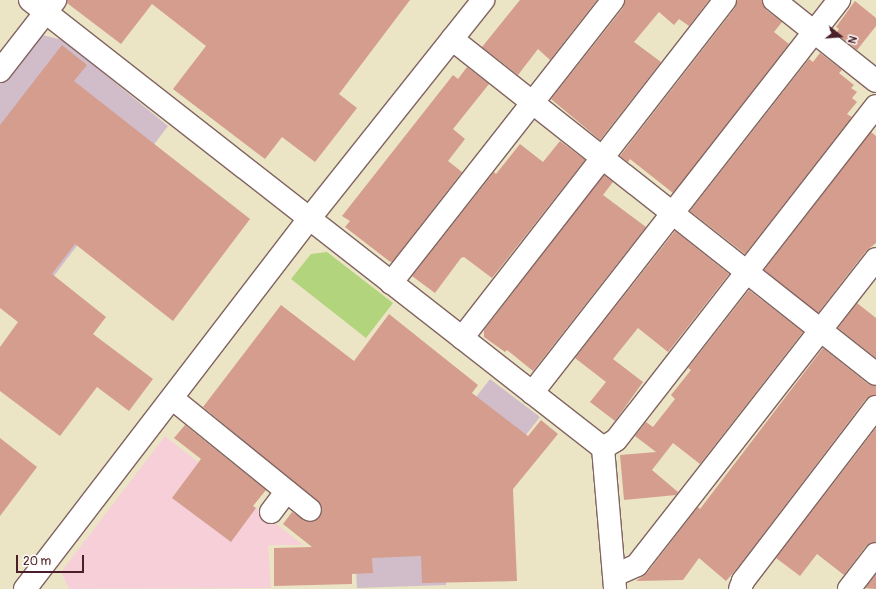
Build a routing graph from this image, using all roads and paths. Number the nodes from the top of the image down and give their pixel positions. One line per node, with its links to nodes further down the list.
1 (483, 0): 8 (street)
2 (613, 0): 11 (street)
3 (725, 0): 13 (street)
4 (774, 0): 7 (street)
5 (839, 0): 7 (street)
6 (44, 4): 9 (street); 15 (street)
7 (814, 31): 10 (street); 14 (street)
8 (452, 39): 11 (street); 15 (street)
9 (0, 71)
10 (876, 81)
11 (532, 102): 13 (street); 18 (street)
12 (876, 106): 17 (street)
13 (603, 158): 14 (street); 20 (street)
14 (673, 213): 17 (street); 22 (street)
15 (309, 219): 18 (street); 23 (street)
16 (876, 259): 19 (street)
17 (746, 272): 19 (street); 25 (street)
18 (391, 283): 20 (street)
19 (820, 330): 21 (street); 30 (street)
20 (462, 338): 22 (street)
21 (876, 374)
22 (532, 393): 25 (street)
23 (173, 399): 26 (street); 31 (street)
24 (876, 407): 32 (street)
25 (603, 448): 30 (street)
26 (287, 491): 27 (street); 28 (street)
27 (310, 510)
28 (271, 512)
29 (876, 554): 33 (street)
30 (615, 582)
31 (25, 589)
32 (740, 589)
33 (849, 589)

